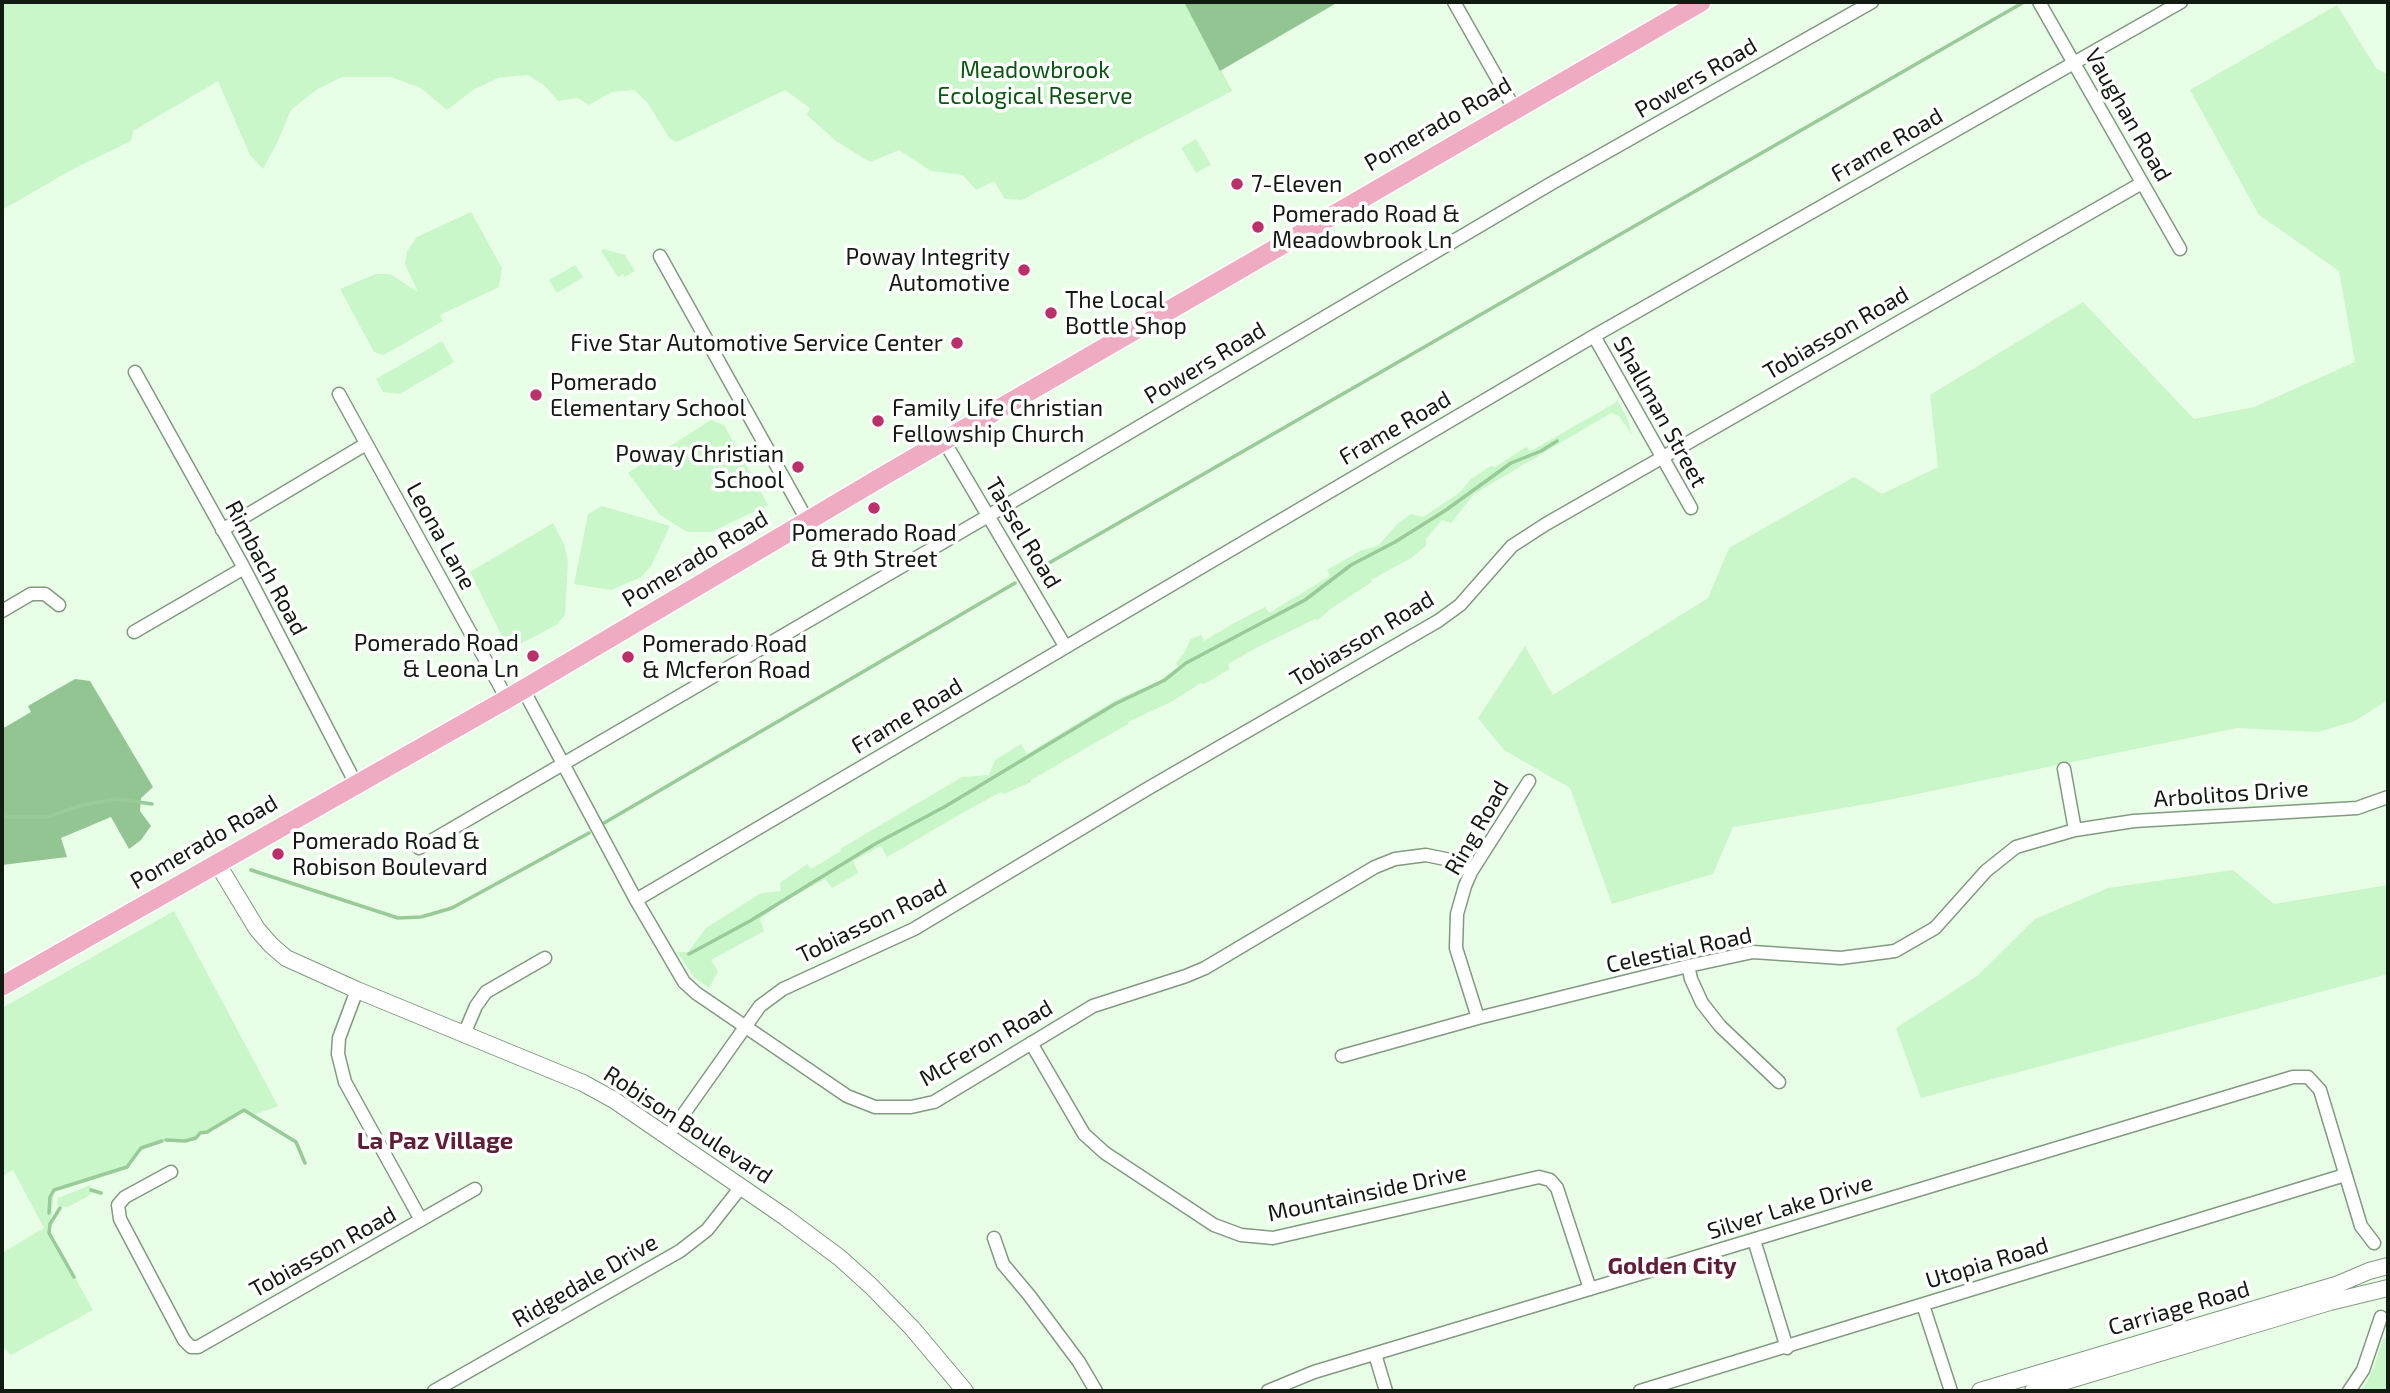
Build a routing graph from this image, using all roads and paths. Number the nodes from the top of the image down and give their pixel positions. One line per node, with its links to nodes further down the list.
1 (1454, 2): 7 (street)
2 (1702, 2): 7 (main road, Pomerado Road)
3 (1872, 2): 18 (street, Powers Road)
4 (2039, 2): 6 (street, Vaughan Road)
5 (2181, 2): 6 (street, Frame Road)
6 (2074, 63): 8 (street, Vaughan Road); 11 (street, Frame Road)
7 (1514, 108): 14 (main road, Pomerado Road)
8 (2142, 183): 9 (street, Vaughan Road); 16 (street, Tobiasson Road)
9 (2180, 249)
10 (660, 256): 19 (street)
11 (1594, 336): 16 (street, Shallman Street); 25 (street, Frame Road)
12 (135, 372): 20 (street, Rimbach Road)
13 (339, 394): 15 (street, Leona Lane)
14 (944, 440): 18 (street, Tassel Road); 19 (main road, Pomerado Road)
15 (366, 443): 20 (street); 26 (street, Leona Lane)
16 (1662, 456): 17 (street, Shallman Street); 42 (street, Tobiasson Road)
17 (1690, 508)
18 (988, 516): 25 (street, Tassel Road); 27 (street, Powers Road)
19 (807, 520): 26 (main road, Pomerado Road)
20 (222, 530): 21 (street, Rimbach Road)
21 (244, 568): 24 (street); 30 (street, Rimbach Road)
22 (59, 605): 23 (street)
23 (2, 611)
24 (134, 632)
25 (1065, 646): 36 (street, Frame Road)
26 (515, 694): 27 (street, McFeron Road); 30 (main road, Pomerado Road)
27 (563, 765): 33 (street, Powers Road); 36 (street, McFeron Road)
28 (2063, 769): 32 (street)
29 (1529, 781): 35 (street, Ring Road)
30 (356, 784): 34 (main road, Pomerado Road)
31 (2388, 797): 32 (street, Arbolitos Drive)
32 (2075, 830): 38 (street, Celestial Road)
33 (419, 848)
34 (216, 863): 39 (main road, Pomerado Road); 40 (street, Robison Boulevard)
35 (1471, 872): 41 (street, Ring Road); 44 (street, McFeron Road)
36 (636, 900): 42 (street, McFeron Road)
37 (545, 958): 43 (street)
38 (1688, 965): 41 (street, Celestial Road); 46 (street)
39 (2, 986)
40 (357, 990): 43 (street, Robison Boulevard); 52 (street)
41 (1478, 1018): 45 (street, Celestial Road)
42 (745, 1026): 44 (street, McFeron Road); 47 (street, Tobiasson Road)
43 (464, 1034): 47 (street, Robison Boulevard)
44 (1031, 1043): 58 (street, Mountainside Drive)
45 (1342, 1056)
46 (1779, 1082)
47 (668, 1136): 50 (street, Robison Boulevard)
48 (171, 1172): 52 (street, Tobiasson Road)
49 (2345, 1174): 54 (street, Silver Lake Drive); 55 (street); 60 (street, Utopia Road)
50 (741, 1187): 64 (street, Ridgedale Drive); 65 (street, Robison Boulevard)
51 (475, 1189): 52 (street, Tobiasson Road)
52 (421, 1220)
53 (995, 1238): 66 (street)
54 (1754, 1240): 58 (street, Silver Lake Drive); 62 (street)
55 (2374, 1243)
56 (2388, 1266): 59 (street, Carriage Road)
57 (2388, 1288): 59 (street, Carriage Road)
58 (1590, 1289): 63 (street, Silver Lake Drive)
59 (2327, 1295): 71 (street, Carriage Road); 72 (street, Carriage Road)
60 (1923, 1305): 62 (street, Utopia Road); 70 (street)
61 (2381, 1317): 73 (street)
62 (1787, 1348): 69 (street, Utopia Road)
63 (1375, 1354): 67 (street, Silver Lake Drive); 68 (street)
64 (434, 1391)
65 (965, 1391)
66 (1096, 1391)
67 (1269, 1391)
68 (1386, 1391)
69 (1640, 1391)
70 (1951, 1391)
71 (1980, 1391)
72 (2033, 1391)
73 (2349, 1391)

